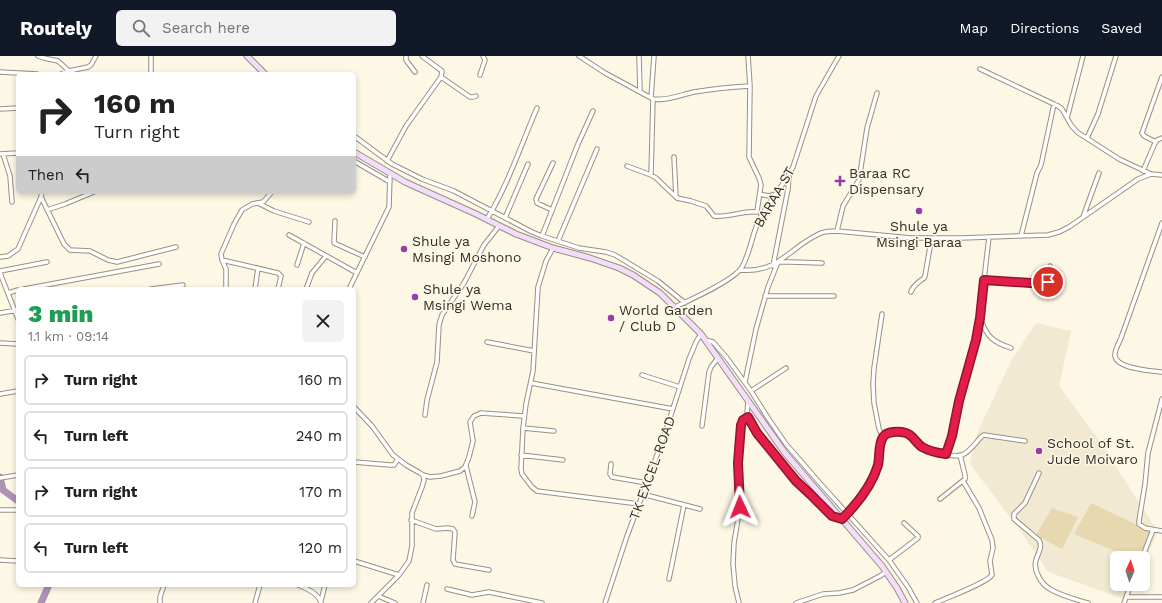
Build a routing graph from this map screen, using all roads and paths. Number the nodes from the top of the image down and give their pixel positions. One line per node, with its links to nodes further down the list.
1 (38, 56): 18 (street)
2 (96, 56): 18 (street)
3 (151, 56): 20 (street)
4 (247, 56): 21 (main road)
5 (406, 56): 22 (street)
6 (422, 56): 26 (street)
7 (483, 56): 24 (street)
8 (579, 56): 16 (street)
9 (639, 56): 28 (street)
10 (654, 56): 31 (street)
11 (748, 56): 27 (street)
12 (839, 56): 57 (street, BARAA ST)
13 (1083, 56): 37 (street)
14 (1116, 56): 39 (street)
15 (589, 57): 16 (street)
16 (589, 63): 28 (street)
17 (980, 69): 32 (street)
18 (69, 71)
19 (0, 72): 23 (street)
20 (151, 72)
21 (263, 72)
22 (415, 72)
23 (16, 73)
24 (480, 76)
25 (1162, 77): 41 (street)
26 (441, 78): 30 (street); 47 (street)
27 (750, 86): 31 (street); 63 (street)
28 (640, 91): 31 (street)
29 (877, 93): 81 (street)
30 (476, 96)
31 (652, 98): 55 (street)
32 (1054, 104): 37 (street); 84 (street)
33 (16, 108): 35 (street)
34 (537, 108): 71 (street)
35 (0, 109)
36 (593, 111): 70 (street)
37 (1066, 118): 39 (street)
38 (356, 137): 47 (street)
39 (1087, 138): 52 (street)
40 (1162, 138): 41 (street)
41 (1156, 142): 52 (street)
42 (597, 149): 89 (street)
43 (16, 153): 45 (street)
44 (356, 153): 54 (main road)
45 (2, 154): 67 (street)
46 (674, 157): 66 (street)
47 (387, 160): 71 (street)
48 (356, 162): 59 (street)
49 (553, 163): 70 (street)
50 (528, 164): 74 (street)
51 (627, 166): 55 (street)
52 (1143, 171): 56 (street)
53 (1099, 173): 75 (street)
54 (390, 174): 59 (street); 76 (main road)
55 (651, 174): 66 (street)
56 (1151, 174): 58 (street); 75 (street)
57 (789, 175): 64 (street, BARAA ST); 102 (street)
58 (1162, 175)
59 (390, 182): 95 (street)
60 (42, 194): 65 (street)
61 (89, 194): 69 (street)
62 (270, 194): 68 (street)
63 (760, 194): 64 (street); 72 (street)
64 (776, 194): 73 (street, BARAA ST)
65 (41, 197): 69 (street); 94 (street)
66 (676, 197): 72 (street)
67 (12, 202)
68 (258, 203): 78 (street); 96 (street)
69 (47, 210): 91 (street)
70 (552, 210): 83 (street)
71 (492, 211): 74 (street); 76 (street)
72 (757, 211): 73 (street)
73 (762, 214): 105 (street, BARAA ST)
74 (505, 218): 83 (street)
75 (1083, 218): 84 (street)
76 (487, 219): 80 (main road)
77 (335, 221): 95 (street)
78 (309, 222)
79 (1162, 223): 87 (street)
80 (499, 226): 92 (main road); 151 (street)
81 (837, 231): 86 (street); 98 (street)
82 (289, 235): 90 (street)
83 (542, 236): 89 (street)
84 (1021, 236): 85 (street)
85 (989, 237): 86 (street); 108 (street)
86 (927, 238): 120 (street)
87 (1157, 238): 88 (street); 139 (street)
88 (1162, 239)
89 (558, 241): 124 (street)
90 (304, 243): 93 (street); 101 (street)
91 (176, 247)
92 (553, 248): 125 (main road); 136 (street)
93 (326, 256): 107 (street); 117 (street)
94 (0, 257)
95 (365, 257): 107 (street)
96 (222, 260): 104 (street); 114 (street)
97 (47, 262): 106 (street)
98 (778, 262): 99 (street); 102 (street); 122 (street)
99 (822, 263)
100 (160, 264): 112 (street)
101 (297, 265)
102 (773, 266): 105 (street)
103 (1050, 266): 108 (street)
104 (258, 268): 115 (street); 116 (street)
105 (740, 270): 124 (street)
106 (0, 272): 109 (street)
107 (357, 273): 118 (street)
108 (984, 280): 129 (street)
109 (5, 285): 111 (street); 121 (street)
110 (183, 285): 113 (street)
111 (0, 286)
112 (35, 287)
113 (167, 287)
114 (226, 287)
115 (255, 287)
116 (279, 287)
117 (307, 287)
118 (350, 287)
119 (16, 291): 121 (street)
120 (911, 292)
121 (8, 293): 126 (street)
122 (765, 296): 123 (street); 141 (street)
123 (834, 296)
124 (685, 302): 125 (street)
125 (675, 307): 130 (main road)
126 (16, 311): 127 (street)
127 (0, 313)
128 (882, 314): 157 (street)
129 (980, 318): 135 (street); 159 (street)
130 (701, 334): 131 (main road); 143 (street, TK EXCEL ROAD)
131 (706, 340): 137 (main road); 141 (street)
132 (487, 342): 136 (street)
133 (0, 343): 134 (street)
134 (16, 344)
135 (1011, 348)
136 (534, 351): 142 (street)
137 (718, 358): 148 (main road); 154 (street)
138 (786, 368): 145 (street)
139 (1162, 372)
140 (642, 375): 143 (street)
141 (745, 382): 145 (street)
142 (531, 383): 149 (street); 152 (street)
143 (680, 387): 149 (street, TK EXCEL ROAD)
144 (16, 391): 146 (street)
145 (751, 391): 180 (street)
146 (0, 394)
147 (1162, 399): 185 (street)
148 (748, 401): 153 (street); 182 (main road)
149 (673, 408): 172 (street, TK EXCEL ROAD)
150 (356, 409): 162 (street)
151 (425, 415)
152 (524, 416): 155 (street); 166 (street)
153 (748, 417): 182 (street); 214 (street)
154 (702, 426)
155 (523, 428): 156 (street); 160 (street)
156 (554, 431)
157 (883, 437): 159 (street); 180 (street)
158 (1025, 441): 161 (street)
159 (946, 454): 161 (street)
160 (521, 455): 163 (street); 175 (street)
161 (960, 455): 171 (street)
162 (398, 460): 164 (street); 169 (street)
163 (563, 460)
164 (356, 462)
165 (611, 464): 172 (street)
166 (466, 466): 169 (street); 181 (street)
167 (1039, 473): 219 (street)
168 (16, 475): 170 (street)
169 (422, 475): 183 (street)
170 (0, 478)
171 (963, 481): 174 (street); 218 (street)
172 (647, 482): 173 (street, TK EXCEL ROAD)
173 (642, 494): 175 (street, TK EXCEL ROAD); 176 (street)
174 (940, 499)
175 (639, 504): 213 (street, TK EXCEL ROAD)
176 (684, 505): 179 (street); 195 (street)
177 (0, 510): 178 (street)
178 (16, 510)
179 (700, 510)
180 (848, 513): 182 (street); 190 (street)
181 (472, 516)
182 (842, 519): 193 (main road)
183 (411, 520): 192 (street); 194 (street)
184 (904, 523): 190 (street)
185 (1153, 530): 186 (street); 187 (street)
186 (1162, 532)
187 (1145, 551)
188 (0, 560): 189 (street)
189 (16, 560)
190 (889, 560): 217 (street)
191 (356, 562): 194 (street)
192 (489, 570)
193 (886, 572): 215 (street); 216 (main road)
194 (399, 575): 203 (street)
195 (669, 579)
196 (427, 586): 211 (street)
197 (163, 587): 207 (street)
198 (259, 587): 208 (street)
199 (302, 587): 206 (street)
200 (324, 587): 206 (street)
201 (447, 590): 212 (street)
202 (1128, 591): 204 (street)
203 (378, 596): 209 (street); 210 (street)
204 (1126, 597): 205 (street); 220 (street)
205 (1162, 597)
206 (321, 602)
207 (160, 603)
208 (255, 603)
209 (371, 603)
210 (395, 603)
211 (423, 603)
212 (542, 603)
213 (605, 603)
214 (739, 603)
215 (796, 603)
216 (905, 603)
217 (917, 603)
218 (935, 603)
219 (1088, 603)
220 (1124, 603)

